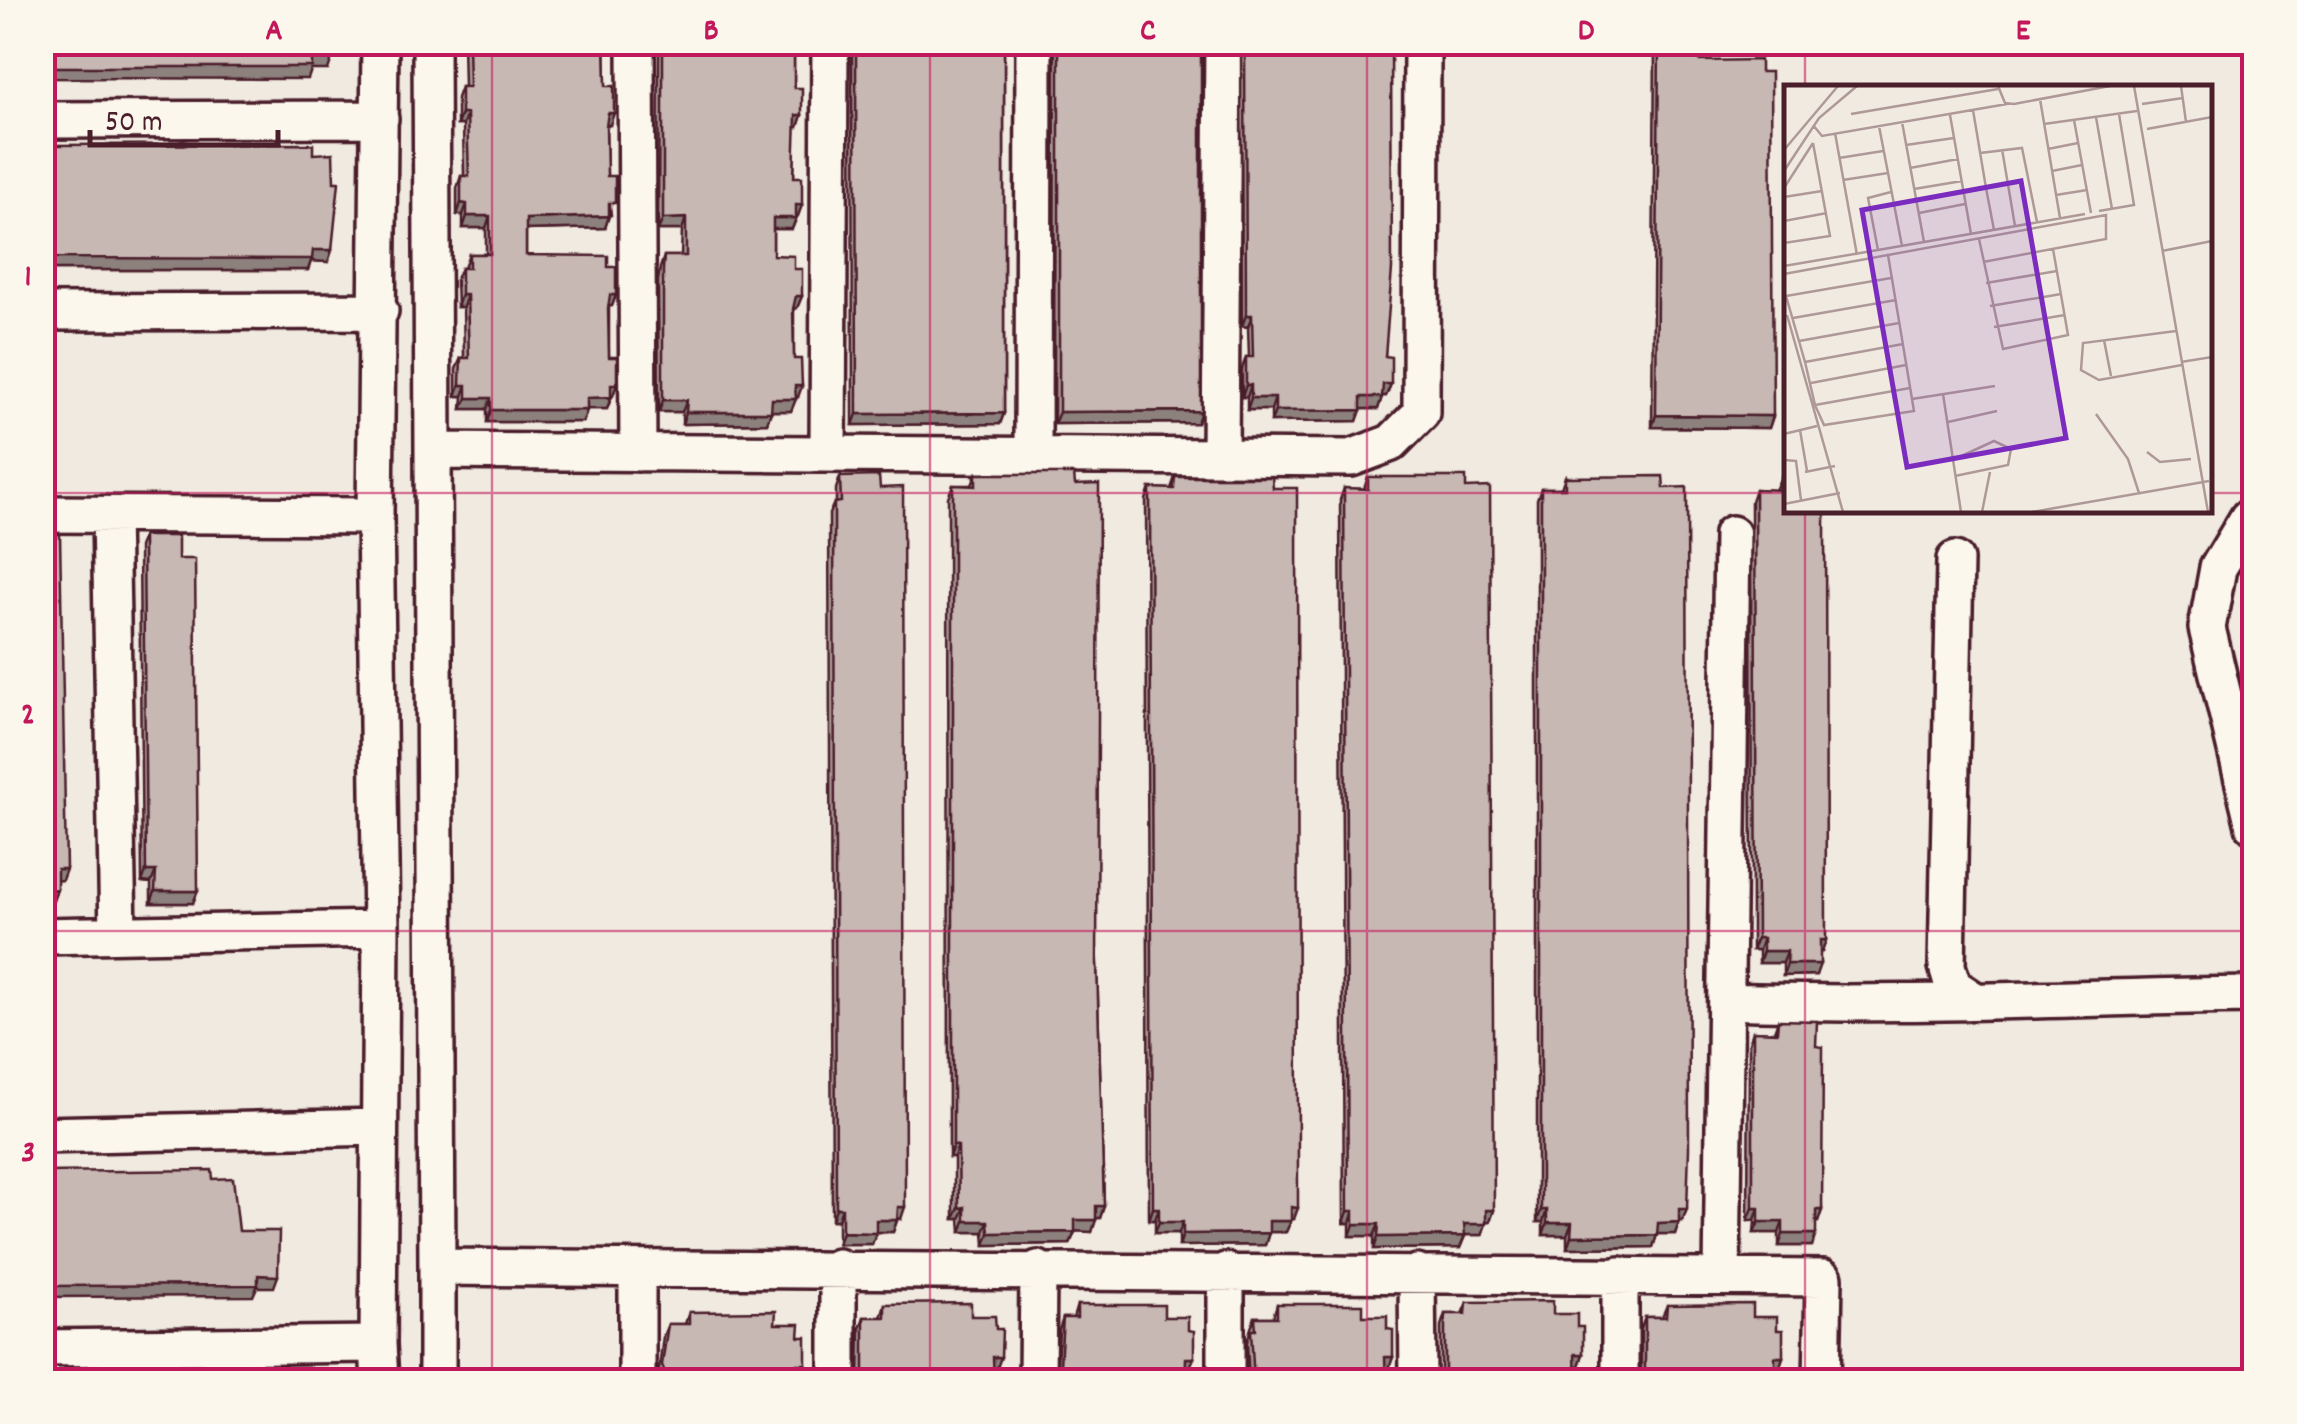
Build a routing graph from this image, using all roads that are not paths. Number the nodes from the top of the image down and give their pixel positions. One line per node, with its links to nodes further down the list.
1 (380, 42): 8 (street)
2 (430, 42): 12 (street)
3 (636, 42): 13 (street)
4 (830, 42): 14 (street)
5 (1034, 42): 15 (street)
6 (1223, 42): 16 (street)
7 (1422, 42): 16 (street)
8 (380, 119): 9 (street); 10 (street)
9 (42, 120)
10 (380, 311): 11 (street); 19 (street)
11 (42, 312)
12 (434, 452): 13 (street); 32 (street)
13 (638, 453): 14 (street)
14 (828, 454): 15 (street)
15 (1033, 455): 16 (street)
16 (1220, 457)
17 (42, 514): 18 (street)
18 (110, 515): 19 (street); 25 (street)
19 (375, 516): 24 (street)
20 (2254, 516): 23 (street)
21 (1732, 534): 29 (street)
22 (1955, 560): 28 (street)
23 (2254, 826)
24 (380, 929): 25 (street); 30 (street)
25 (118, 934): 26 (street)
26 (42, 936)
27 (2254, 995): 28 (street)
28 (1971, 998): 29 (street)
29 (1726, 1001): 39 (street)
30 (380, 1127): 31 (street); 40 (street)
31 (42, 1136)
32 (436, 1267): 35 (street); 43 (street)
33 (838, 1267): 34 (street); 35 (street); 45 (street)
34 (1038, 1269): 36 (street); 46 (street)
35 (637, 1271): 44 (street)
36 (1226, 1271): 37 (street); 47 (street)
37 (1417, 1273): 38 (street); 48 (street)
38 (1620, 1275): 39 (street); 49 (street)
39 (1722, 1276): 50 (street)
40 (378, 1344): 41 (street); 42 (street)
41 (42, 1348)
42 (380, 1382)
43 (436, 1382)
44 (636, 1382)
45 (838, 1382)
46 (1037, 1382)
47 (1226, 1382)
48 (1418, 1382)
49 (1620, 1382)
50 (1822, 1382)

